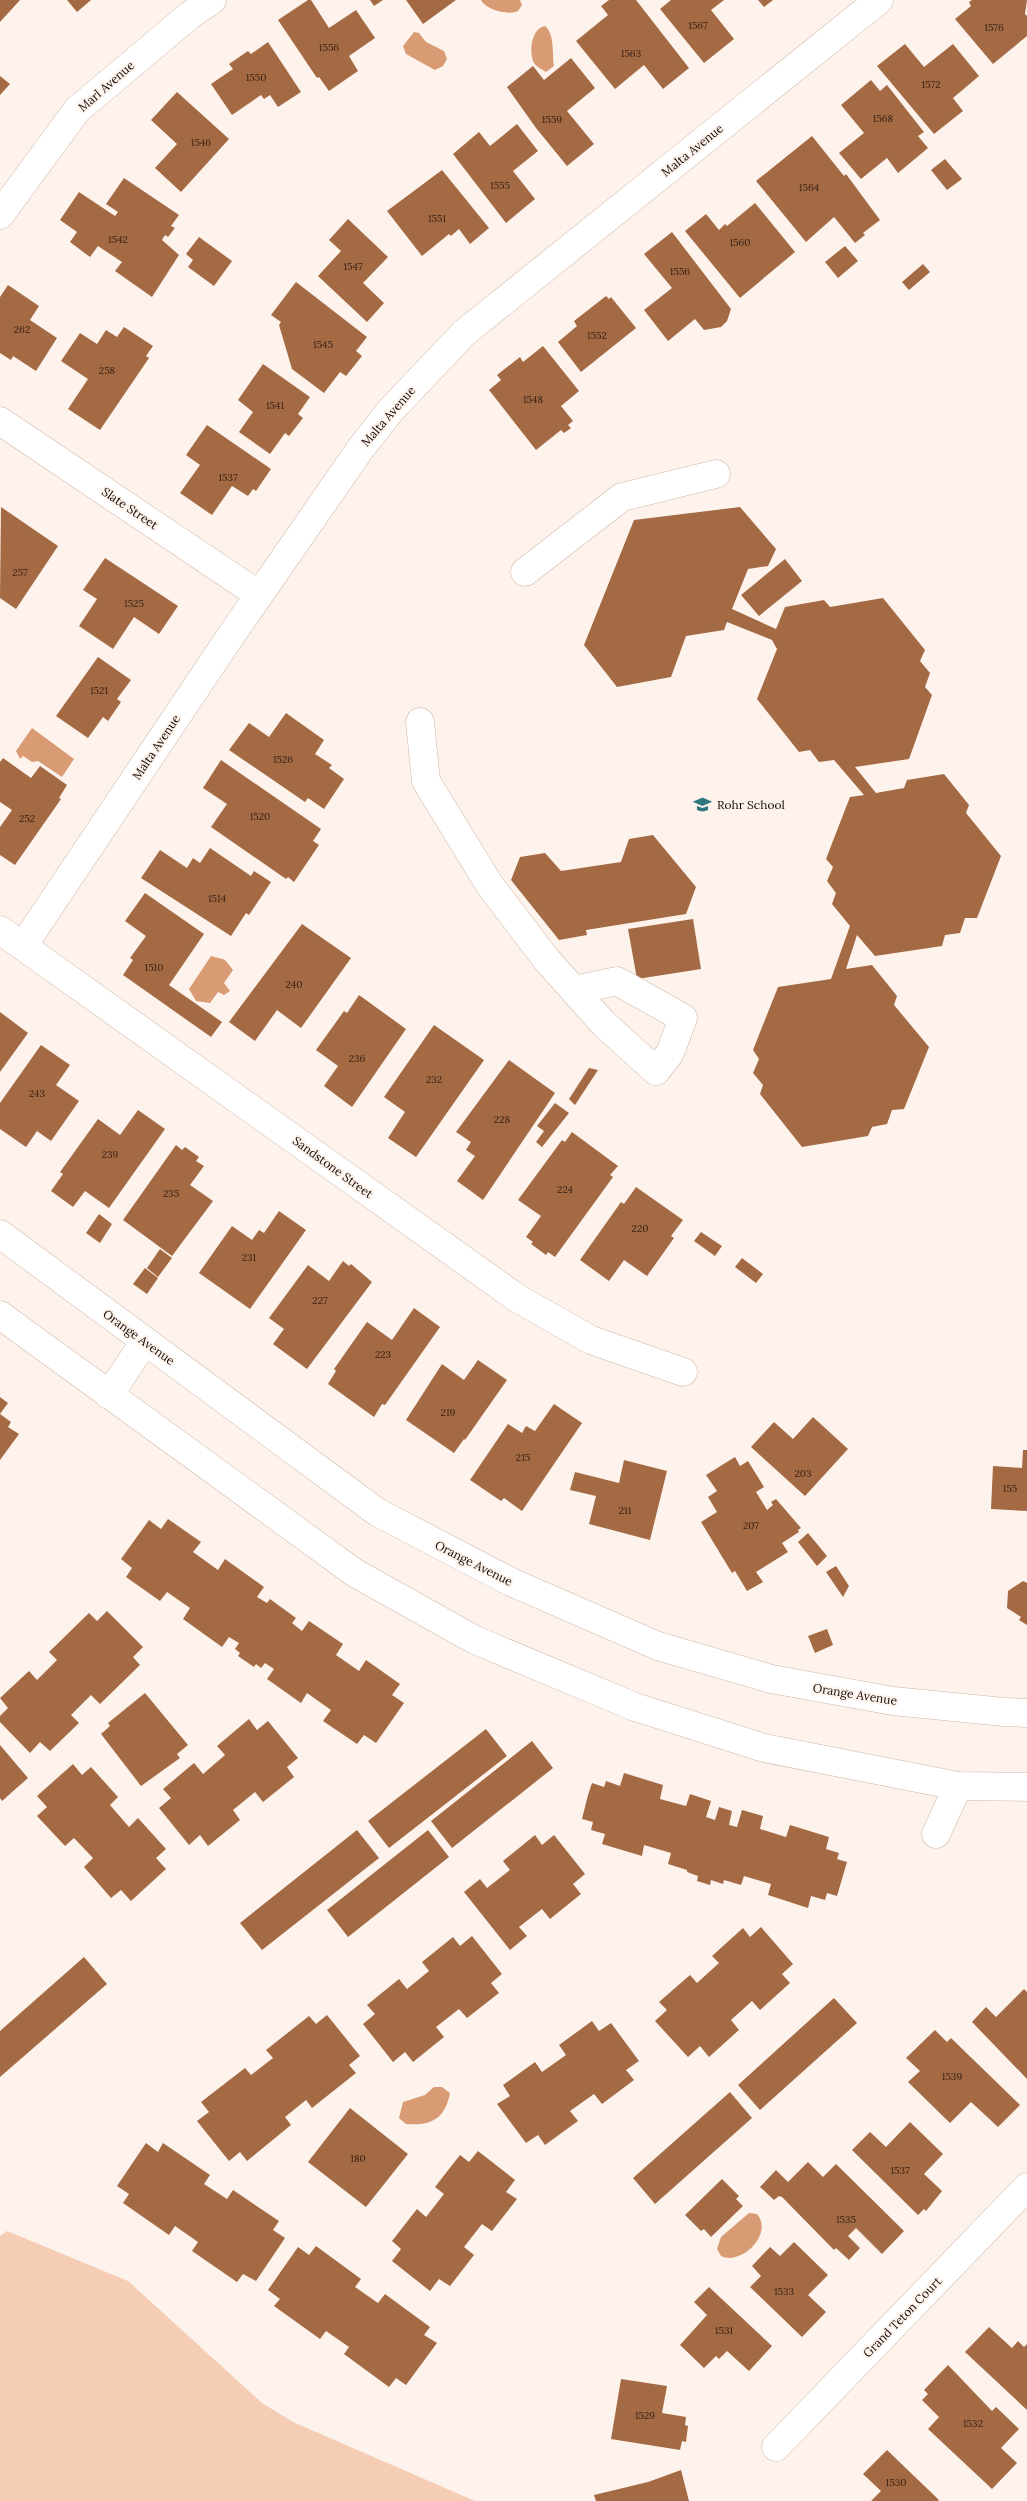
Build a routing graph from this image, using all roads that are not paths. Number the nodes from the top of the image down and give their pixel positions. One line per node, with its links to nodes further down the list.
1 (212, 0): 3 (street, Marl Avenue)
2 (879, 0): 7 (street, Malta Avenue)
3 (0, 215)
4 (0, 422): 7 (street, Slate Street)
5 (716, 474): 6 (street)
6 (525, 572)
7 (259, 595): 10 (street, Malta Avenue)
8 (420, 722): 11 (street)
9 (0, 930): 10 (street, Sandstone Street)
10 (23, 946): 15 (street, Sandstone Street)
11 (574, 990)
12 (0, 1234): 14 (street, Orange Avenue)
13 (0, 1315): 16 (street)
14 (145, 1341): 16 (street); 17 (street, Orange Avenue)
15 (683, 1372)
16 (109, 1394): 18 (street)
17 (1027, 1712)
18 (958, 1786): 19 (street); 20 (street)
19 (1027, 1787)
20 (936, 1834)
21 (1027, 2186): 22 (street, Grand Teton Court)
22 (776, 2447)

